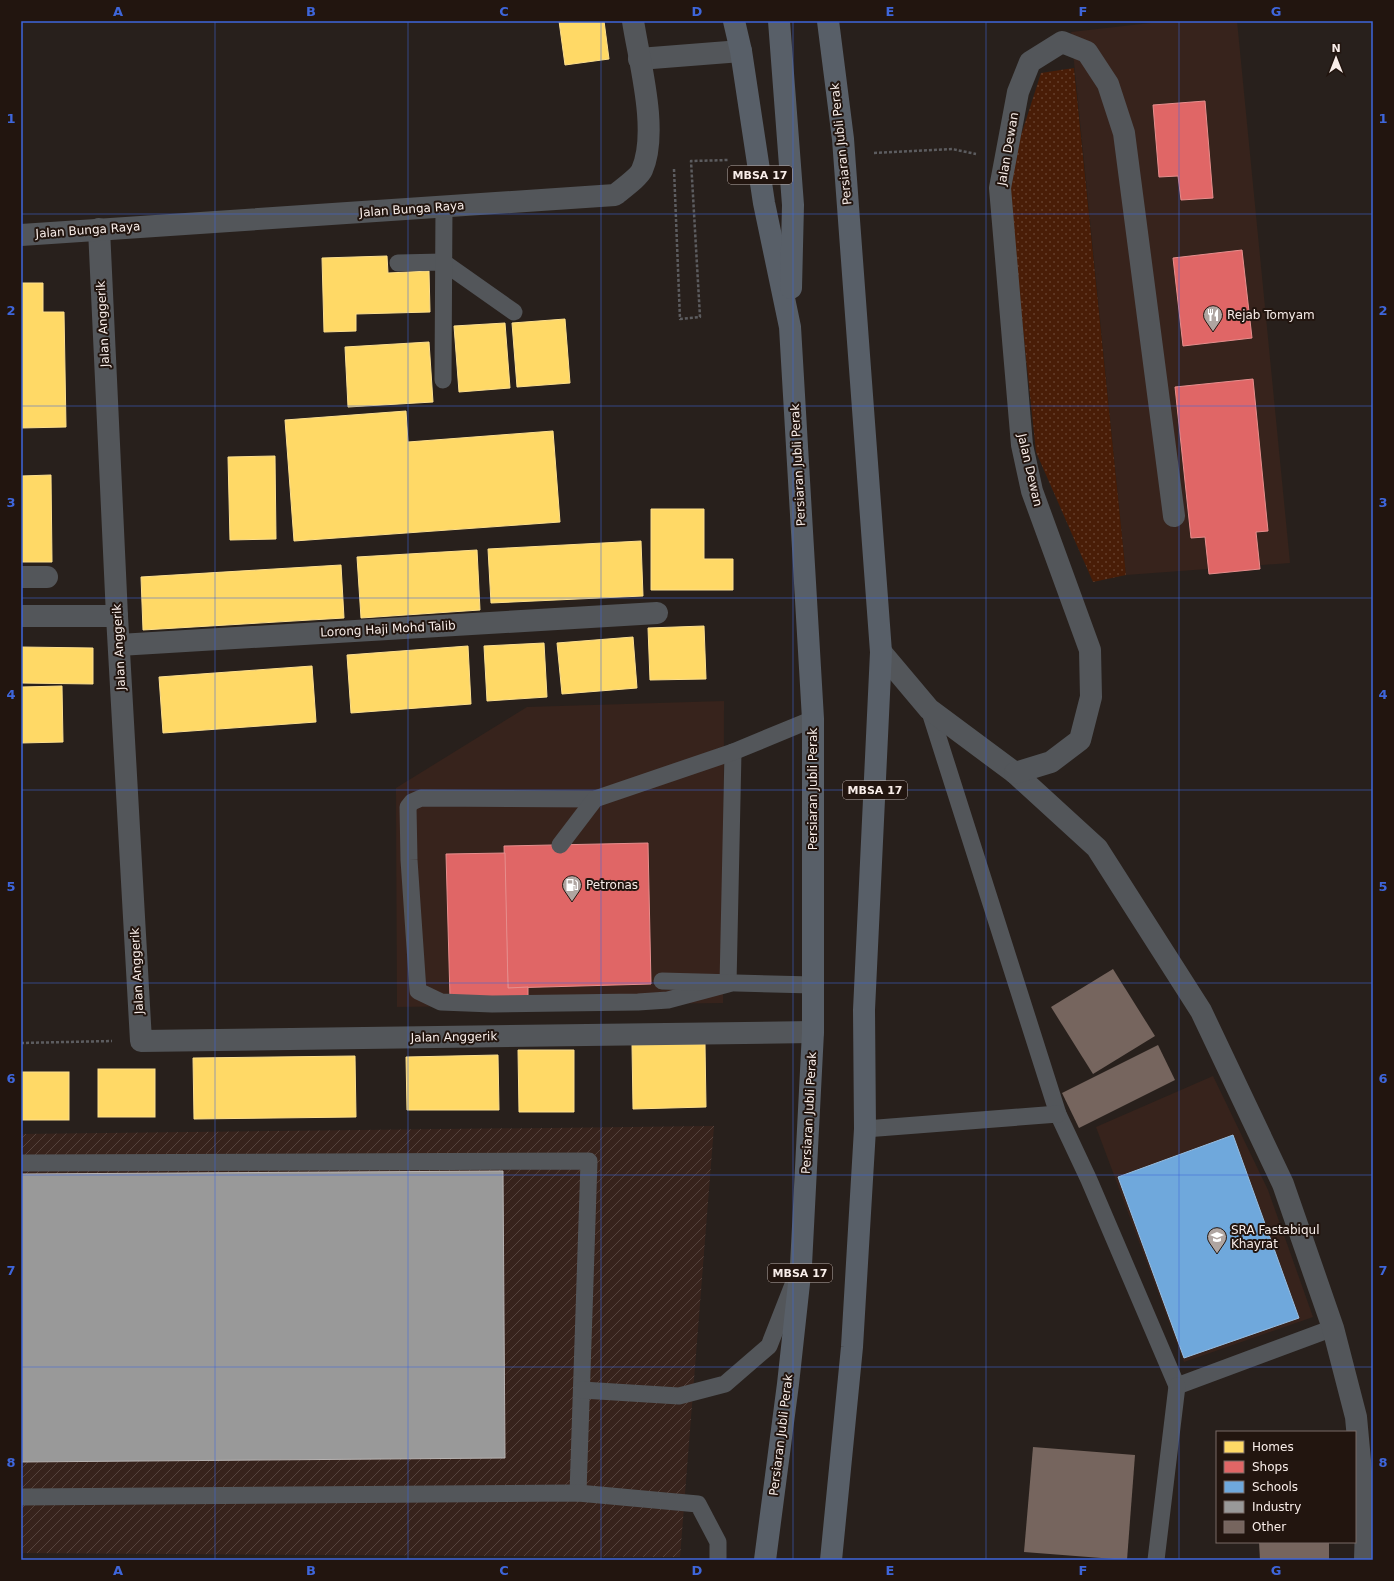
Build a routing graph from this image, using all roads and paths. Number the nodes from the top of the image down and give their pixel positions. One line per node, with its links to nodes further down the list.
1 (632, 21): 6 (street, Jalan Bunga Raya)
2 (734, 21): 5 (main road, Persiaran Jubli Perak / MBSA 17)
3 (779, 21): 15 (main road)
4 (828, 21): 24 (main road, Persiaran Jubli Perak / MBSA 17)
5 (741, 51): 6 (street); 15 (main road, Persiaran Jubli Perak / MBSA 17)
6 (639, 60): 8 (street, Jalan Bunga Raya)
7 (674, 168): 14 (path)
8 (444, 206): 9 (street, Jalan Bunga Raya); 11 (lane)
9 (99, 229): 10 (street, Jalan Bunga Raya); 22 (street, Jalan Anggerik)
10 (21, 235)
11 (443, 262): 12 (lane); 13 (lane); 16 (lane)
12 (398, 263)
13 (514, 312)
14 (700, 317)
15 (790, 327): 26 (main road, Persiaran Jubli Perak / MBSA 17)
16 (443, 380)
17 (1174, 516): 28 (street, Jalan Dewan)
18 (21, 577): 19 (street)
19 (47, 577)
20 (657, 613): 23 (street, Lorong Haji Mohd Talib)
21 (21, 616): 22 (street)
22 (118, 616): 23 (street, Jalan Anggerik)
23 (119, 645): 35 (street, Jalan Anggerik)
24 (881, 652): 25 (street); 38 (main road, Persiaran Jubli Perak / MBSA 17)
25 (929, 710): 28 (street); 37 (lane)
26 (813, 719): 27 (lane); 33 (main road, Persiaran Jubli Perak / MBSA 17)
27 (733, 752): 29 (lane); 32 (lane)
28 (1015, 773): 41 (street)
29 (595, 800): 30 (lane); 32 (lane)
30 (560, 845)
31 (662, 981): 32 (lane)
32 (728, 984): 33 (lane)
33 (813, 985): 34 (main road, Persiaran Jubli Perak / MBSA 17)
34 (813, 1032): 35 (street, Jalan Anggerik); 40 (main road, Persiaran Jubli Perak / MBSA 17)
35 (140, 1041): 36 (path)
36 (21, 1043)
37 (1058, 1114): 38 (lane); 42 (lane)
38 (865, 1129): 49 (main road, Persiaran Jubli Perak / MBSA 17)
39 (21, 1163): 43 (lane)
40 (801, 1265): 43 (lane); 48 (main road, Persiaran Jubli Perak / MBSA 17)
41 (1333, 1328): 42 (lane); 44 (street)
42 (1177, 1386): 50 (lane)
43 (582, 1390): 45 (lane)
44 (1364, 1415): 51 (street)
45 (578, 1493): 46 (lane); 47 (lane)
46 (21, 1497)
47 (718, 1560)
48 (765, 1560)
49 (832, 1560)
50 (1156, 1560)
51 (1365, 1560)

